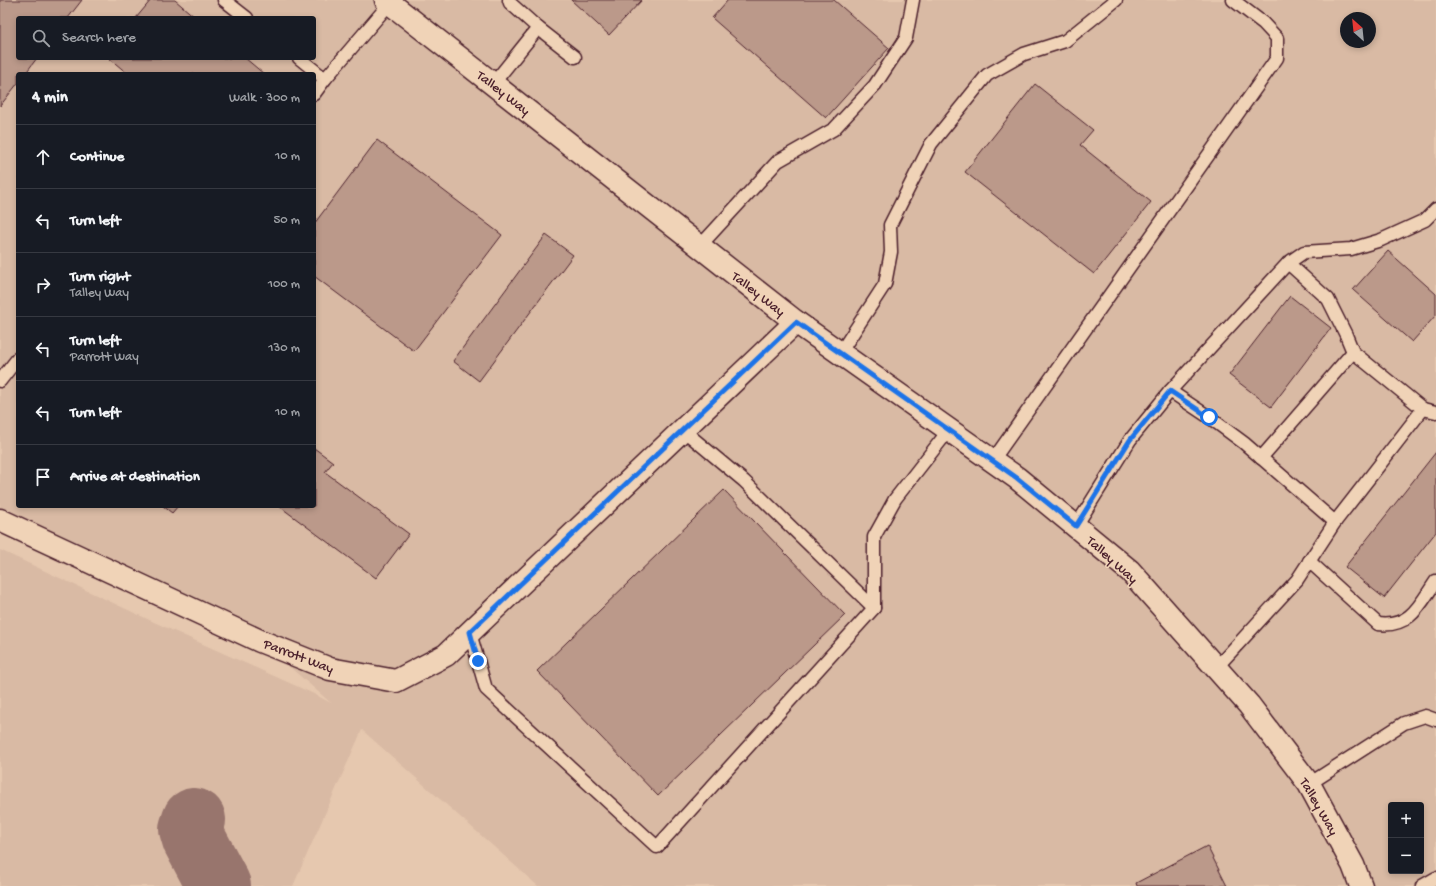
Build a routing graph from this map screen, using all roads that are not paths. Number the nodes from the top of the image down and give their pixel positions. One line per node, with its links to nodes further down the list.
1 (224, 0): 7 (lane)
2 (508, 0): 8 (lane)
3 (913, 0): 15 (lane)
4 (1116, 0): 19 (lane)
5 (1233, 0): 28 (lane)
6 (388, 1): 11 (lane); 12 (main road, Talley Way)
7 (244, 16)
8 (538, 28): 9 (lane); 12 (lane)
9 (575, 57)
10 (301, 60): 11 (lane)
11 (325, 79): 13 (lane)
12 (493, 84): 15 (main road, Talley Way)
13 (316, 91)
14 (1436, 209): 16 (lane)
15 (700, 246): 17 (main road, Talley Way)
16 (1288, 263): 18 (lane); 22 (lane)
17 (796, 322): 19 (main road, Talley Way); 25 (main road, Parrott Way)
18 (1353, 352): 23 (lane); 27 (lane)
19 (840, 353): 26 (main road, Talley Way)
20 (16, 361): 21 (lane)
21 (0, 381)
22 (1170, 391): 27 (lane); 31 (lane)
23 (1423, 409): 24 (lane); 30 (lane)
24 (1436, 412)
25 (683, 430): 34 (lane); 35 (main road, Parrott Way)
26 (949, 430): 28 (main road, Talley Way); 34 (lane)
27 (1261, 458): 30 (lane)
28 (993, 460): 31 (main road, Talley Way)
29 (0, 520): 35 (main road, Parrott Way)
30 (1335, 522): 32 (lane)
31 (1076, 526): 36 (main road, Talley Way)
32 (1309, 561): 33 (lane); 36 (lane)
33 (1436, 581)
34 (874, 608): 35 (lane)
35 (470, 632)
36 (1216, 668): 38 (main road, Talley Way)
37 (1436, 720): 38 (lane)
38 (1309, 784): 40 (main road, Talley Way)
39 (1436, 878): 41 (lane)
40 (1361, 886)
41 (1422, 886)

